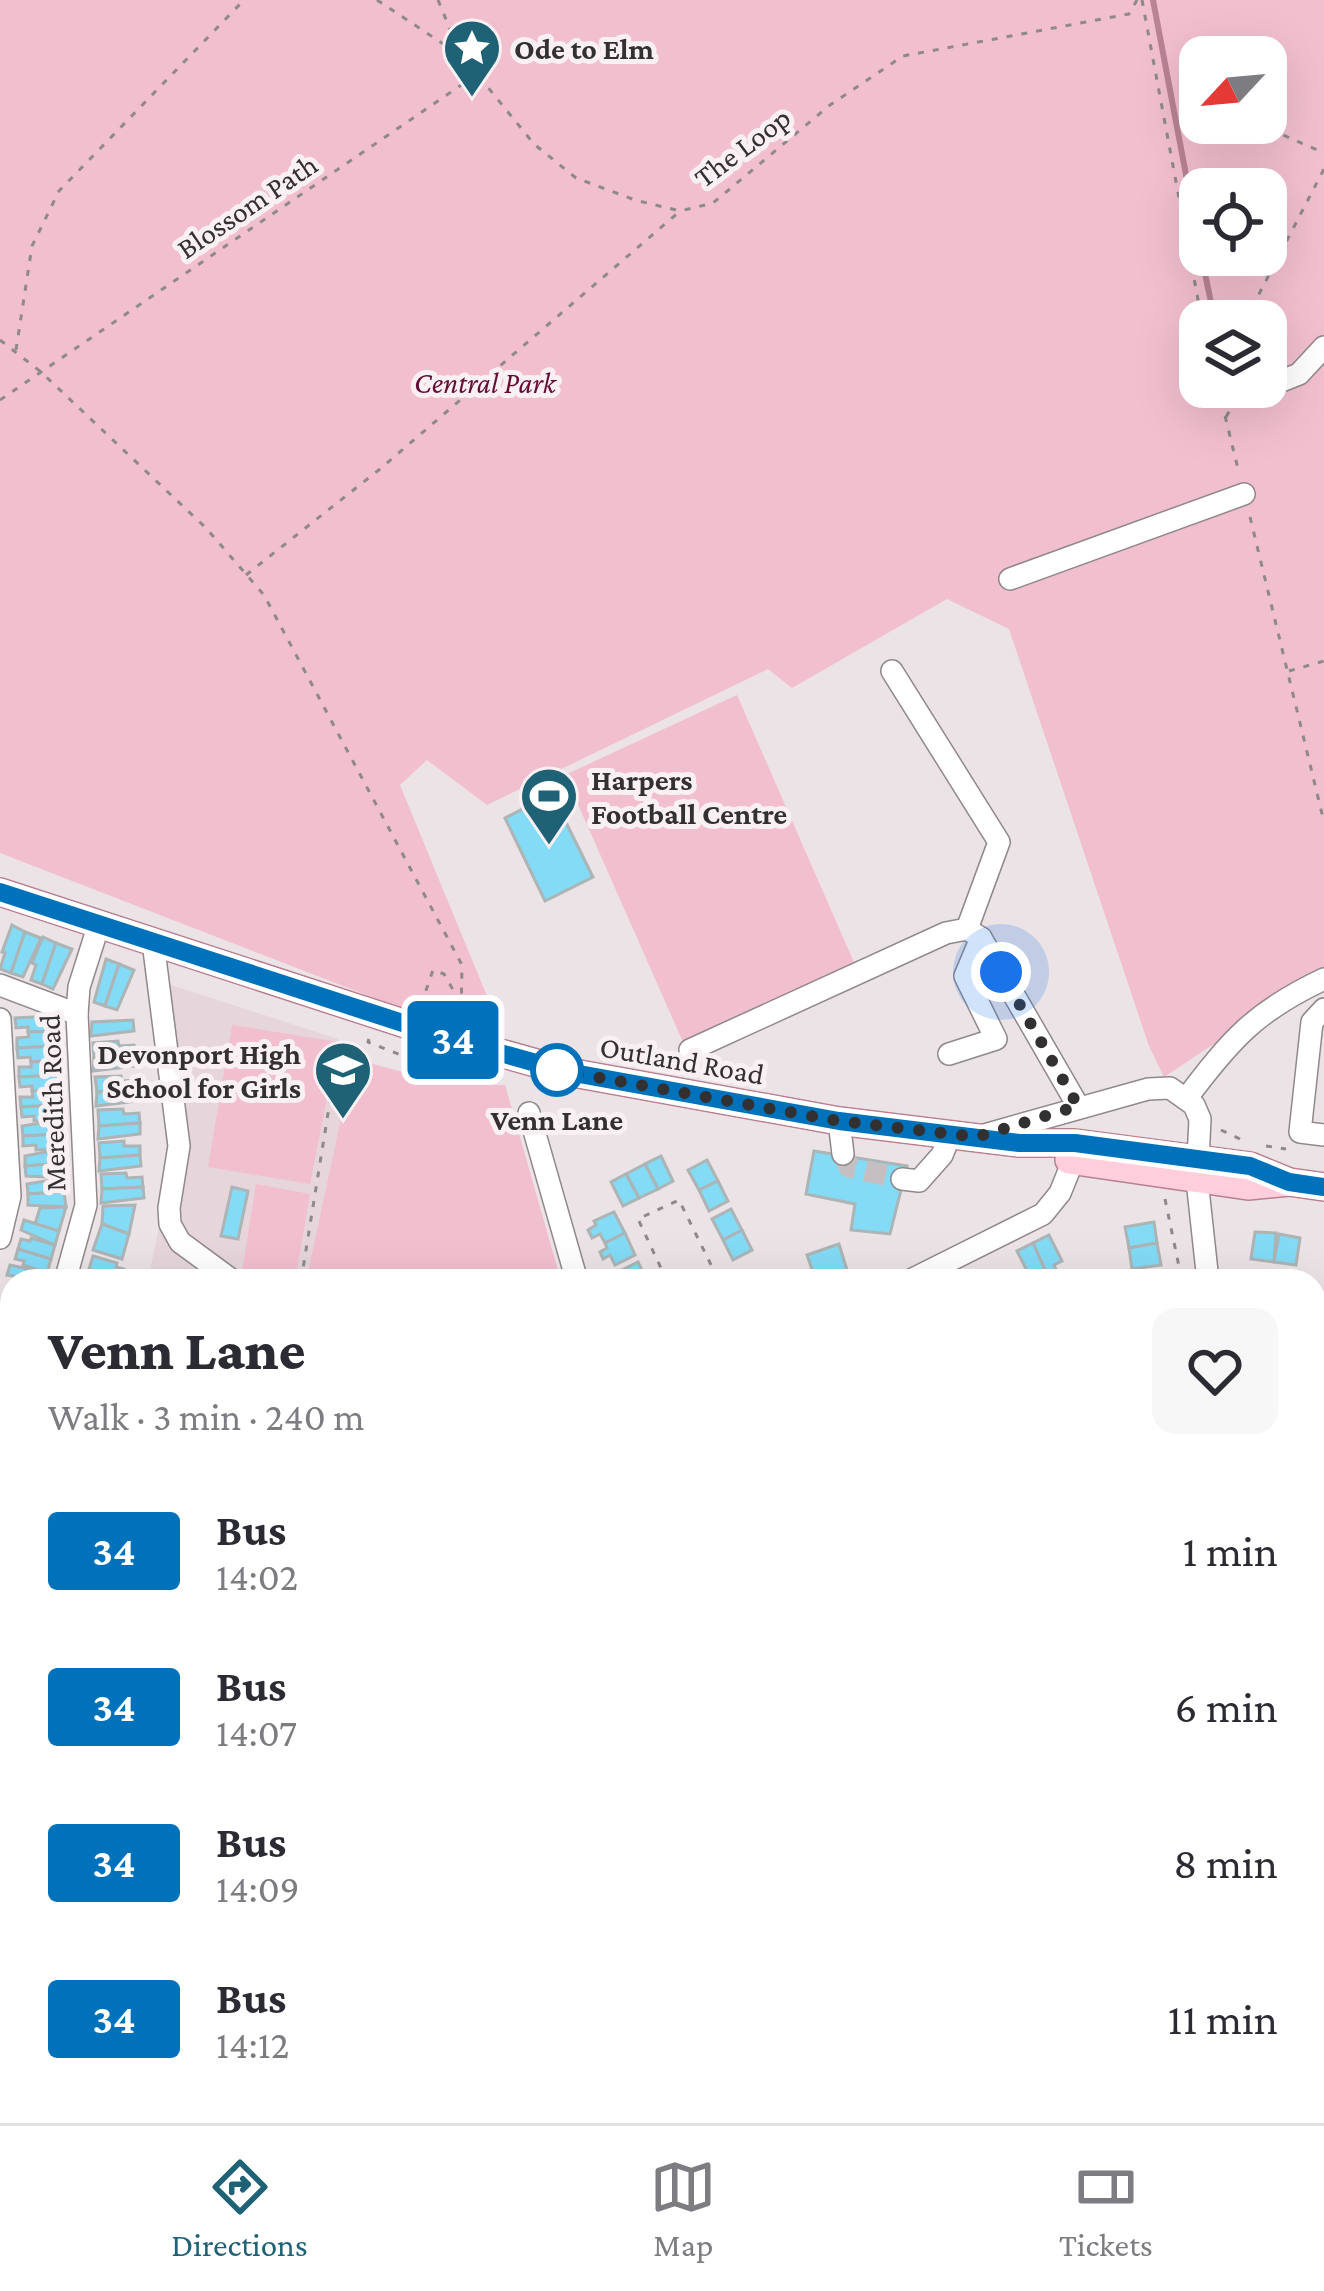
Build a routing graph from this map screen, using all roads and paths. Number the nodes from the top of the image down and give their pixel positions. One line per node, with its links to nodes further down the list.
1 (244, 0): 15 (path)
2 (376, 0): 5 (path)
3 (438, 0): 5 (path, The Loop)
4 (1140, 0): 10 (path, The Loop); 11 (path)
5 (461, 56): 6 (path, The Loop)
6 (477, 74): 10 (path, The Loop); 16 (path, Blossom Path)
7 (1287, 137): 8 (path)
8 (1324, 153)
9 (1324, 169): 12 (path)
10 (680, 211): 23 (path)
11 (1198, 300)
12 (1257, 300)
13 (0, 340): 15 (path)
14 (1324, 347): 17 (street)
15 (15, 352): 16 (path)
16 (40, 372): 18 (path, Blossom Path); 23 (path)
17 (1287, 379)
18 (0, 400)
19 (1223, 408): 21 (path)
20 (1231, 408): 21 (path)
21 (1226, 418): 22 (path)
22 (1244, 494): 24 (street); 27 (path)
23 (246, 575): 41 (path, bridge)
24 (1010, 579)
25 (1324, 662): 27 (path)
26 (892, 670): 31 (street)
27 (1288, 671): 28 (path)
28 (1324, 822)
29 (0, 892): 30 (main road, Outland Road)
30 (99, 924): 32 (main road, Outland Road); 36 (street, Meredith Road)
31 (974, 934): 38 (street); 39 (street); 43 (street)
32 (153, 942): 45 (main road, Outland Road); 59 (street)
33 (1324, 979): 42 (street)
34 (0, 985): 36 (street)
35 (1324, 1010): 47 (street)
36 (77, 1014): 58 (street, Meredith Road)
37 (0, 1018): 57 (street)
38 (690, 1050)
39 (949, 1054)
40 (351, 1055): 60 (path)
41 (406, 1057)
42 (1186, 1099): 43 (street); 53 (street)
43 (1078, 1106): 48 (street)
44 (529, 1113): 61 (street)
45 (839, 1121): 48 (main road, Outland Road); 51 (street)
46 (1221, 1130): 50 (path)
47 (1324, 1135)
48 (963, 1136): 49 (main road, Outland Road); 54 (street)
49 (1019, 1143): 52 (main road, Outland Road); 53 (main road, Outland Road)
50 (1287, 1149)
51 (843, 1154)
52 (1072, 1161): 53 (main road, Outland Road); 64 (street)
53 (1198, 1170): 55 (main road, Outland Road); 66 (street)
54 (902, 1179)
55 (1324, 1187)
56 (1164, 1195): 65 (path)
57 (0, 1238)
58 (68, 1269)
59 (216, 1269)
60 (303, 1269)
61 (574, 1269)
62 (661, 1269): 63 (path)
63 (713, 1269)
64 (933, 1269)
65 (1179, 1269)
66 (1207, 1269)

